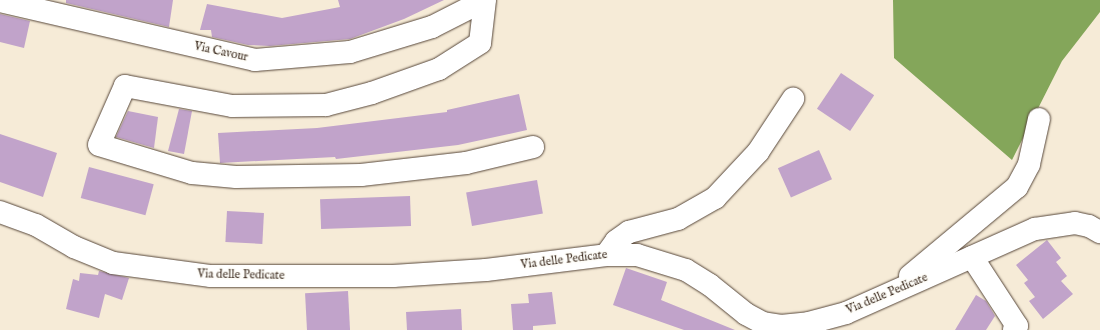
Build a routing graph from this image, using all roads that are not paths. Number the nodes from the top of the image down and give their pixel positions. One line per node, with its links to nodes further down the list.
1 (485, 0): 2 (street, Via Cavour); 5 (street)
2 (0, 1)
3 (793, 99): 8 (street)
4 (1039, 119): 10 (street)
5 (533, 147)
6 (0, 212): 8 (street, Via delle Pedicate)
7 (1100, 232): 9 (street, Via delle Pedicate)
8 (606, 255): 11 (street, Via delle Pedicate)
9 (972, 256): 10 (street, Via delle Pedicate); 12 (street)
10 (886, 296): 11 (street, Via delle Pedicate)
11 (742, 322)
12 (1014, 330)

